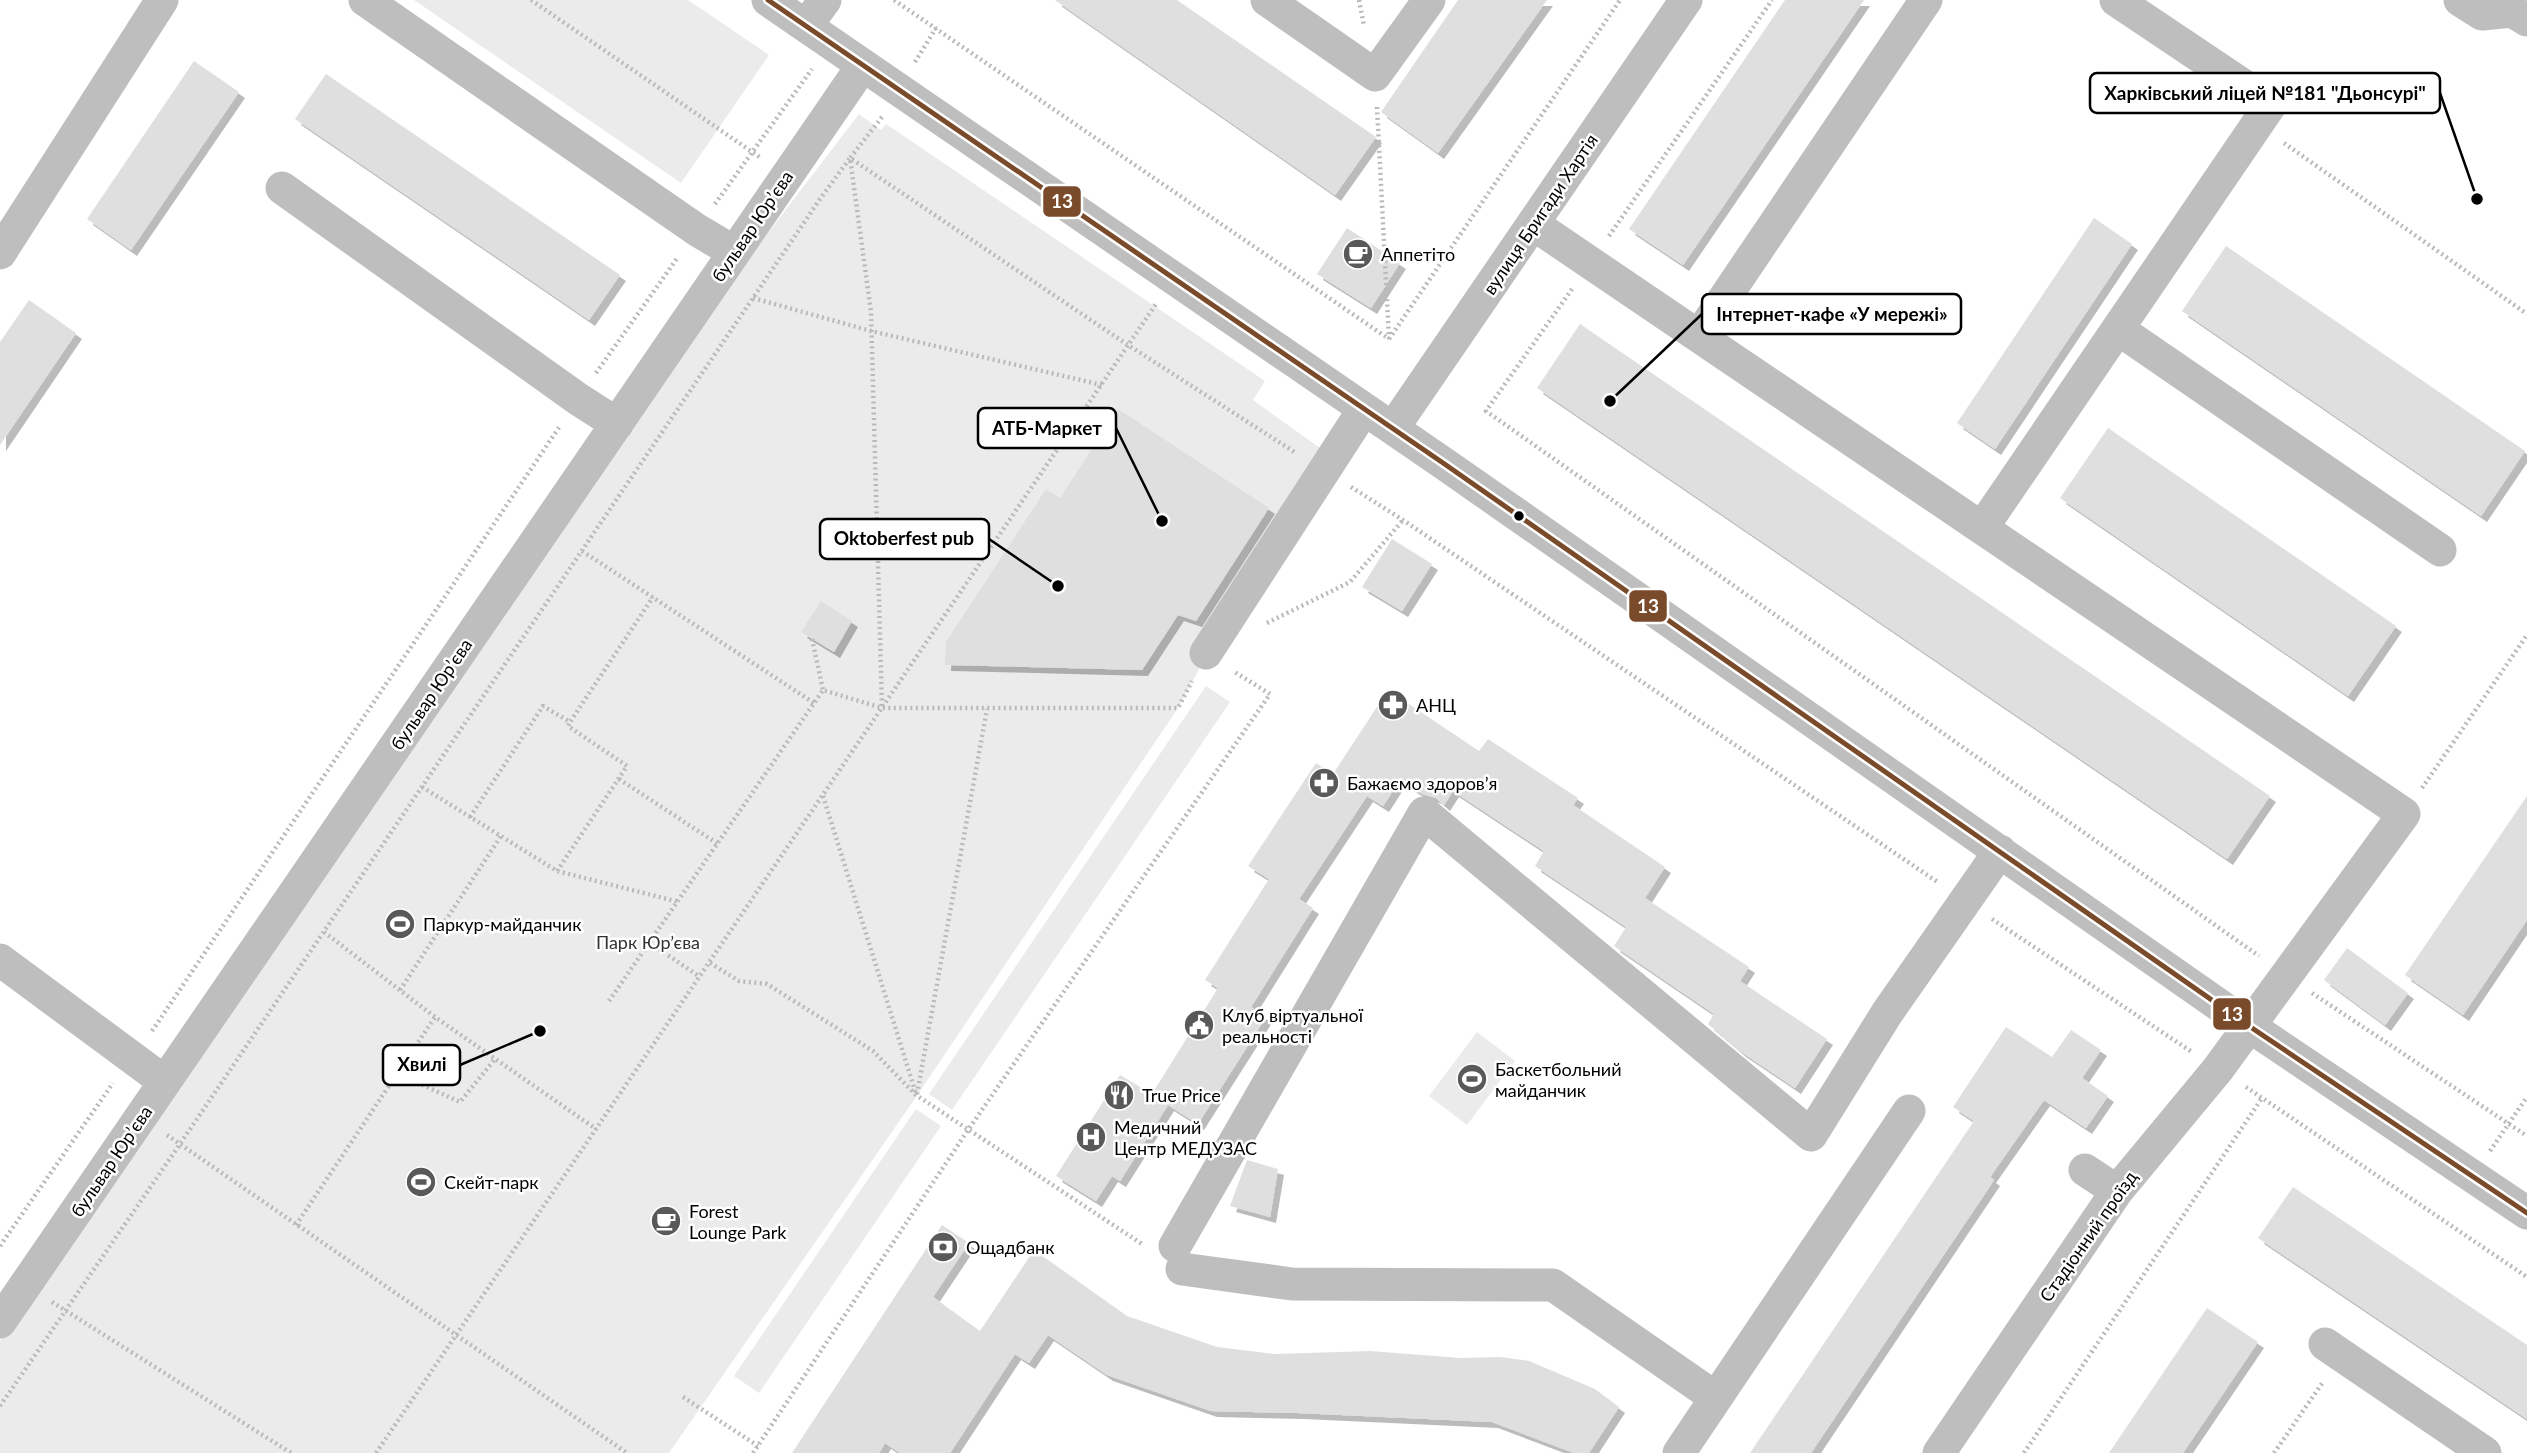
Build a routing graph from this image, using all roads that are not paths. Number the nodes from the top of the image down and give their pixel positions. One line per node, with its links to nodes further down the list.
1 (163, 0): 15 (street)
2 (365, 0): 16 (street)
3 (768, 0): 11 (street)
4 (1266, 0): 5 (street)
5 (1429, 0)
6 (1686, 0): 14 (street, вулиця Бригади Хартія)
7 (1926, 0): 18 (street)
8 (2116, 0): 17 (street)
9 (2460, 0): 10 (street)
10 (2527, 20)
11 (820, 23): 12 (street)
12 (863, 65): 16 (street, бульвар Юрʼєва); 19 (street)
13 (282, 188): 20 (street)
14 (1533, 224): 18 (street); 21 (street, вулиця Бригади Хартія)
15 (0, 253)
16 (734, 253): 20 (street, бульвар Юрʼєва)
17 (2118, 329): 22 (street); 23 (street)
18 (1699, 336): 22 (street)
19 (1364, 409): 21 (street); 24 (street)
20 (617, 424): 28 (street, бульвар Юрʼєва)
21 (1393, 428): 25 (street)
22 (1982, 528): 27 (street, Стадіонний проїзд)
23 (2440, 550)
24 (1206, 653)
25 (2000, 851): 27 (street); 35 (street)
26 (0, 960): 28 (street)
27 (2249, 1026): 31 (street, Стадіонний проїзд); 32 (street)
28 (165, 1082): 33 (street, бульвар Юрʼєва)
29 (1909, 1111): 35 (street)
30 (2085, 1170): 31 (street)
31 (2117, 1191): 37 (street, Стадіонний проїзд)
32 (2527, 1213)
33 (0, 1322)
34 (2333, 1349): 38 (street)
35 (1716, 1398): 36 (street)
36 (1679, 1453)
37 (1939, 1453)
38 (2485, 1453)

